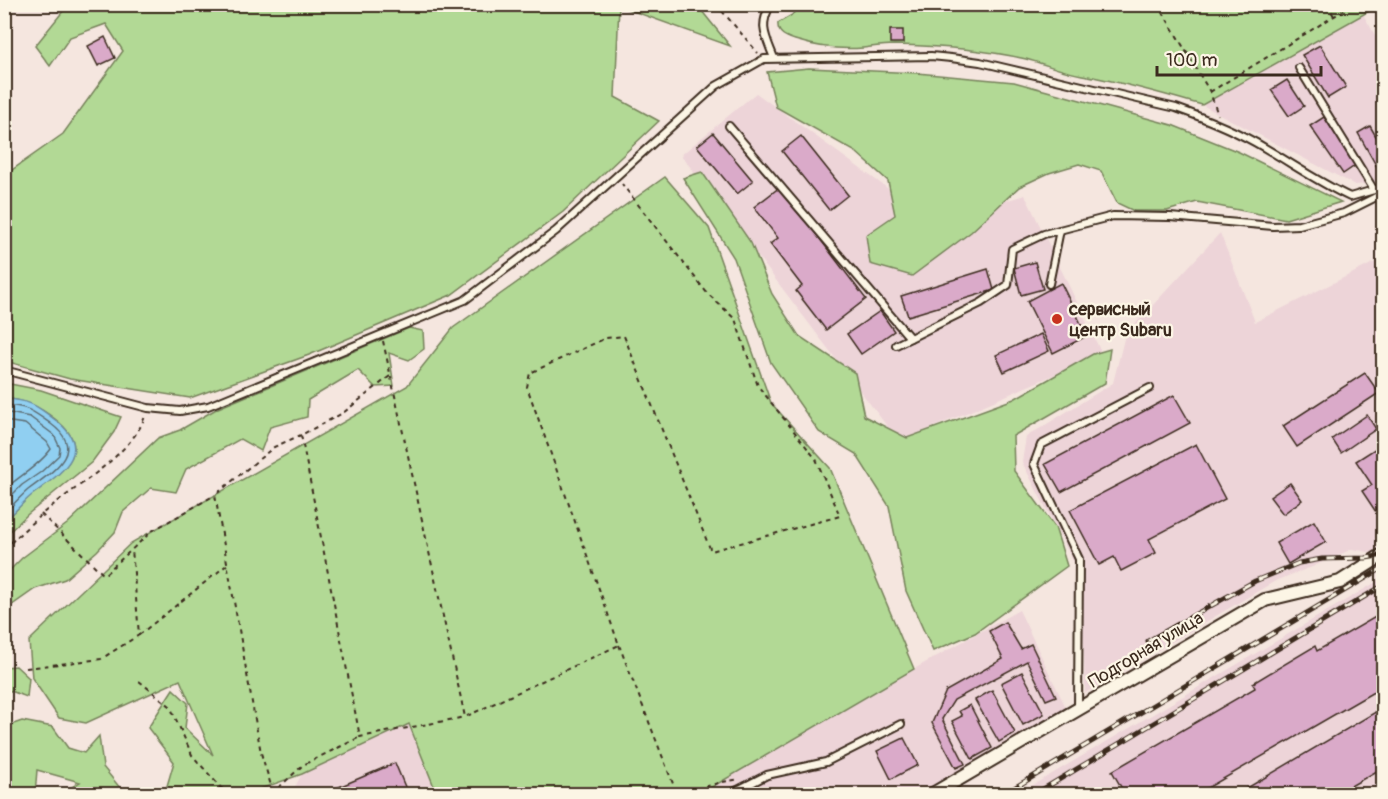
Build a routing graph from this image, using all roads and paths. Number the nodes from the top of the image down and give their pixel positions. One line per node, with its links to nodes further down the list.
1 (716, 4): 8 (path)
2 (771, 4): 7 (lane)
3 (1158, 4): 10 (path)
4 (1327, 4): 6 (path)
5 (1354, 4): 6 (path)
6 (1334, 16): 10 (path)
7 (774, 58): 8 (lane); 12 (lane)
8 (764, 59): 13 (lane)
9 (1299, 68): 15 (lane)
10 (1209, 92): 12 (path)
11 (729, 126): 20 (lane)
12 (1222, 126): 15 (lane)
13 (616, 177): 19 (lane); 34 (path)
14 (1383, 187): 15 (lane)
15 (1374, 190)
16 (1383, 193): 17 (lane)
17 (1060, 230): 18 (lane); 20 (lane)
18 (1048, 284)
19 (381, 334): 23 (path); 25 (lane)
20 (910, 338): 21 (lane)
21 (896, 345)
22 (4, 370): 25 (lane)
23 (391, 375): 26 (path); 38 (path)
24 (1149, 388): 37 (lane)
25 (148, 408): 28 (path)
26 (301, 435): 27 (path); 40 (path)
27 (215, 495): 30 (path); 32 (path)
28 (41, 514): 29 (path); 30 (path)
29 (4, 549)
30 (132, 549): 33 (path)
31 (1383, 554): 37 (street, Подгорная улица)
32 (228, 564): 33 (path); 43 (path)
33 (139, 635): 35 (path)
34 (619, 645): 38 (path); 44 (path)
35 (26, 668)
36 (139, 681): 45 (path)
37 (1078, 711): 47 (street, Подгорная улица)
38 (465, 717): 40 (path)
39 (901, 724): 46 (lane)
40 (360, 737): 43 (path)
41 (744, 778): 44 (path)
42 (1383, 791): 48 (lane)
43 (272, 794): 45 (path)
44 (677, 794)
45 (244, 795)
46 (730, 795)
47 (933, 795)
48 (1379, 795)

